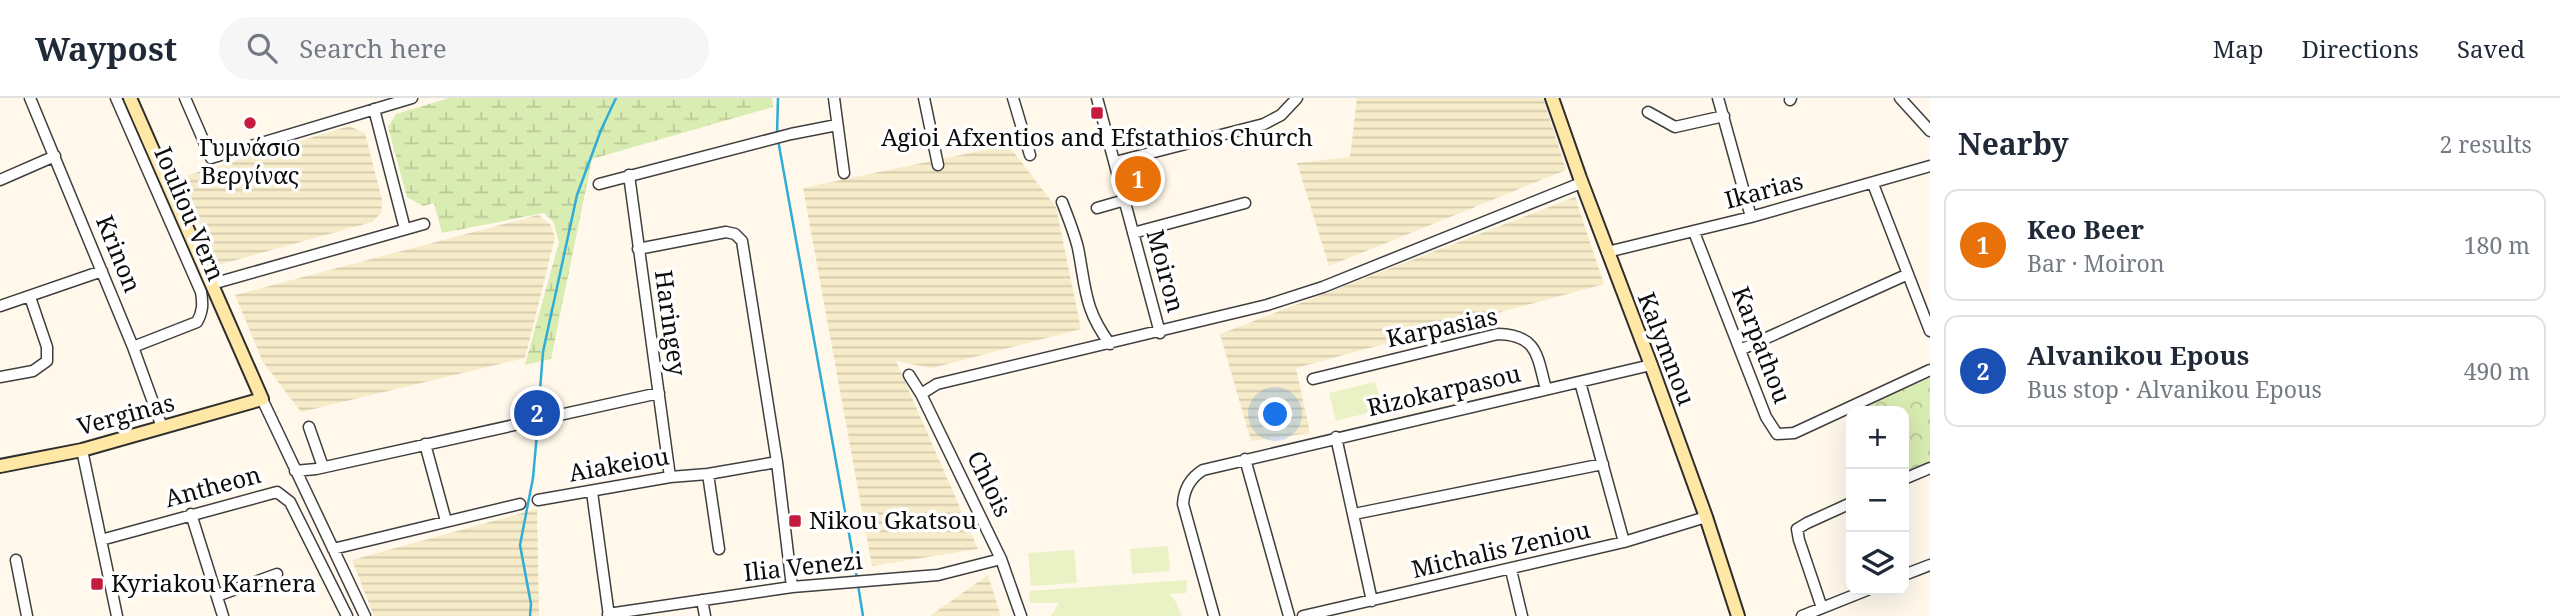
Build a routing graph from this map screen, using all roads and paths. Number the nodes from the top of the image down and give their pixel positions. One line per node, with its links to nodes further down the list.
1 (30, 98): 20 (street, Krinon)
2 (116, 98): 49 (street, Iouliou Vern)
3 (130, 98): 43 (street)
4 (185, 98): 14 (street)
5 (412, 98): 14 (street)
6 (834, 98): 17 (street)
7 (924, 98): 22 (street)
8 (1013, 98): 19 (street)
9 (1097, 98): 21 (street, Moiron)
10 (1297, 98): 21 (street)
11 (1552, 98): 27 (street, Kalymnou)
12 (1718, 98): 16 (street)
13 (1900, 98): 18 (street)
14 (374, 109): 36 (street)
15 (1648, 112): 16 (street)
16 (1724, 116): 34 (street)
17 (837, 125): 24 (street); 25 (street)
18 (1930, 131)
19 (1030, 155)
20 (55, 156): 26 (street); 41 (street, Krinon)
21 (1115, 162): 30 (street, Moiron)
22 (938, 165)
23 (1930, 166): 29 (street, Ikarias)
24 (844, 173)
25 (629, 175): 28 (street); 39 (street, Haringey)
26 (0, 180)
27 (1581, 183): 40 (street, Kalymnou); 47 (street)
28 (599, 184)
29 (1873, 184): 34 (street, Ikarias); 42 (street)
30 (1125, 200): 33 (street); 38 (street, Moiron)
31 (1062, 202): 48 (street)
32 (1245, 203): 38 (street)
33 (1097, 208)
34 (1751, 217): 37 (street, Ikarias)
35 (424, 224): 36 (street)
36 (405, 229): 43 (street)
37 (1694, 232): 40 (street, Ikarias); 50 (street, Karpathou)
38 (1133, 233): 47 (street, Moiron)
39 (638, 249): 58 (street, Haringey); 67 (street)
40 (1607, 252): 51 (street, Kalymnou)
41 (102, 271): 44 (street); 49 (street, Krinon)
42 (1906, 275): 46 (street); 50 (street)
43 (212, 284): 60 (street)
44 (30, 297): 45 (street); 54 (street)
45 (0, 306)
46 (1930, 331)
47 (1160, 333): 48 (street)
48 (1110, 344): 59 (street)
49 (133, 347): 62 (street, Krinon)
50 (1740, 350): 52 (street, Karpathou)
51 (1651, 365): 56 (street, Rizokarpasou); 82 (street, Kalymnou)
52 (1930, 370)
53 (909, 375): 59 (street, Chlois)
54 (0, 377)
55 (1313, 379): 57 (street, Karpasias)
56 (1580, 382): 57 (street, Rizokarpasou); 68 (street)
57 (1546, 390): 63 (street, Rizokarpasou)
58 (659, 393): 64 (street); 74 (street, Haringey)
59 (921, 394): 89 (street, Chlois)
60 (262, 399): 62 (street, Verginas); 72 (street)
61 (309, 427): 70 (street)
62 (162, 428): 65 (street, Verginas)
63 (1335, 438): 66 (street, Rizokarpasou); 81 (street)
64 (425, 444): 70 (street); 83 (street)
65 (82, 450): 69 (street, Verginas); 84 (street)
66 (1245, 459): 108 (street, Rizokarpasou); 109 (street)
67 (777, 462): 73 (street, Aiakeiou); 94 (street)
68 (1603, 464): 81 (street); 85 (street)
69 (0, 466)
70 (324, 467): 72 (street)
71 (1930, 468): 75 (street)
72 (296, 471): 86 (street)
73 (708, 474): 74 (street, Aiakeiou); 87 (street, Aiakeiou)
74 (670, 477): 76 (street, Aiakeiou)
75 (1909, 477)
76 (592, 492): 77 (street, Aiakeiou); 100 (street)
77 (538, 500)
78 (520, 503): 83 (street)
79 (1846, 505): 99 (street)
80 (191, 514): 84 (street, Antheon); 96 (street); 104 (street, Antheon)
81 (1354, 514): 98 (street)
82 (1706, 517): 85 (street, Michalis Zeniou); 112 (street, Kalymnou)
83 (446, 521): 86 (street)
84 (101, 540): 102 (street)
85 (1624, 542): 91 (street, Michalis Zeniou)
86 (333, 549): 105 (street)
87 (719, 549)
88 (16, 559): 101 (street)
89 (1001, 559): 94 (street, Ilia Venezi); 107 (street, Chlois)
90 (1930, 565): 92 (street)
91 (1511, 570): 98 (street, Michalis Zeniou); 111 (street)
92 (1909, 573)
93 (277, 574): 96 (street)
94 (792, 587): 97 (street, Ilia Venezi)
95 (1854, 595): 99 (street)
96 (217, 596): 103 (street)
97 (702, 600): 100 (street, Ilia Venezi); 106 (street)
98 (1372, 601): 110 (street, Michalis Zeniou)
99 (1822, 608): 113 (street)
100 (608, 615)
101 (27, 616)
102 (117, 616)
103 (223, 616)
104 (347, 616)
105 (365, 616)
106 (705, 616)
107 (1021, 616)
108 (1214, 616)
109 (1289, 616)
110 (1303, 616)
111 (1522, 616)
112 (1738, 616)
113 (1802, 616)

